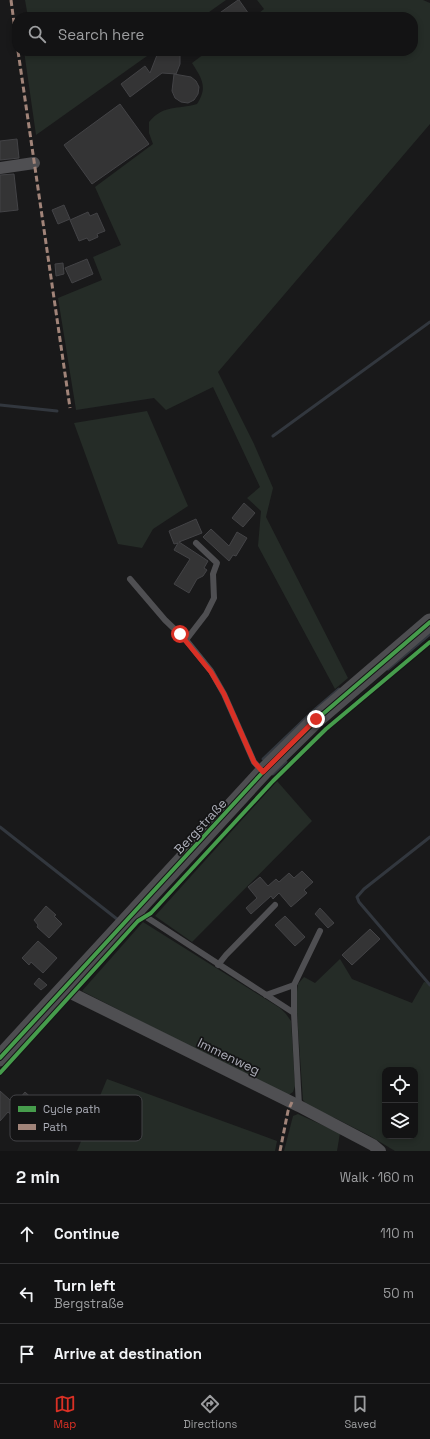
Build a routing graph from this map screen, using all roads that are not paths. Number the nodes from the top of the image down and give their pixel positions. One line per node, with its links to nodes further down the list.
1 (34, 164): 2 (street)
2 (0, 168)
3 (196, 543): 6 (lane)
4 (130, 579): 6 (lane)
5 (430, 622): 7 (street, Bergstraße)
6 (186, 640): 7 (lane)
7 (263, 772): 9 (street, Bergstraße)
8 (275, 905): 11 (lane)
9 (136, 910): 11 (lane); 13 (street, Bergstraße)
10 (320, 931): 12 (lane)
11 (218, 965): 14 (lane)
12 (294, 985): 14 (lane); 15 (lane)
13 (63, 989): 16 (street, Bergstraße); 17 (street, Immenweg)
14 (266, 995): 15 (lane)
15 (294, 1013): 17 (lane)
16 (0, 1058)
17 (299, 1106): 18 (street, Immenweg)
18 (380, 1151)

